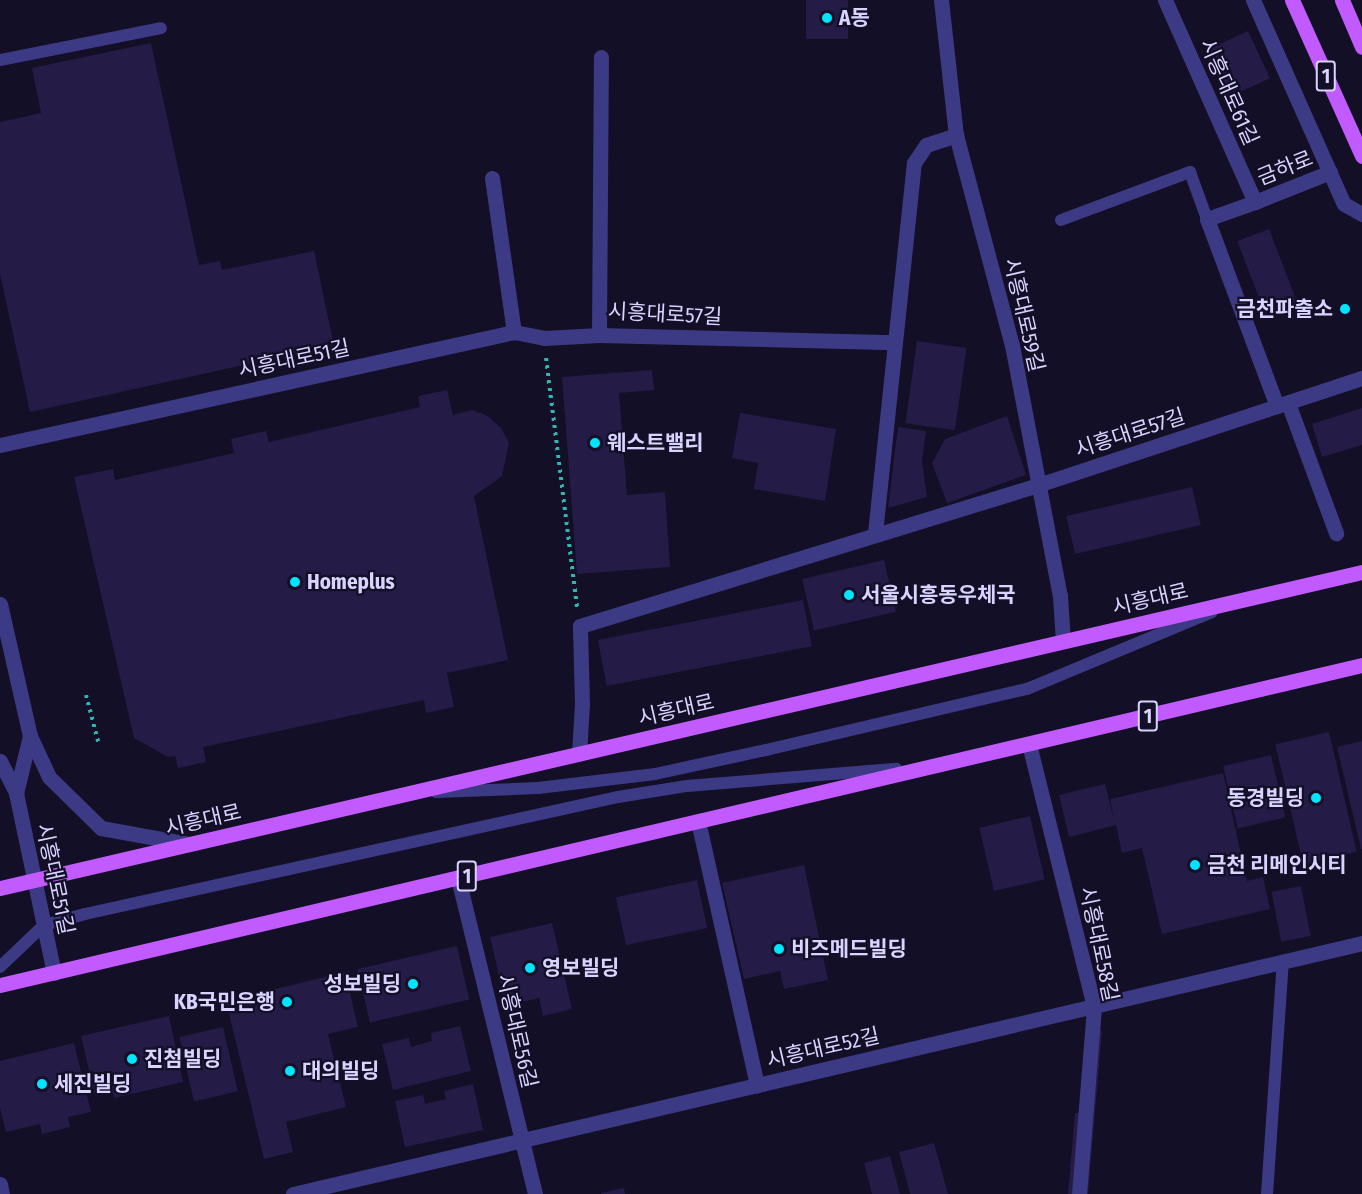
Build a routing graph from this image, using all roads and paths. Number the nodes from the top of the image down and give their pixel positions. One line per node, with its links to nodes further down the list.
1 (941, 0): 10 (street, 시흥대로59길)
2 (1165, 0): 14 (street, 시흥대로61길)
3 (1253, 0): 12 (street)
4 (1292, 0): 11 (main road, 1)
5 (1342, 0): 7 (main road, 1)
6 (161, 28): 9 (lane)
7 (1362, 47)
8 (601, 57): 19 (street, 시흥대로57길)
9 (0, 60)
10 (956, 135): 21 (street); 25 (street, 시흥대로59길)
11 (1362, 156)
12 (1330, 172): 14 (street, 금하로); 15 (street)
13 (492, 178): 18 (street)
14 (1255, 202): 16 (street)
15 (1362, 214)
16 (1207, 219): 17 (lane); 23 (street)
17 (1060, 220)
18 (514, 332): 20 (street, 시흥대로51길); 24 (street, 시흥대로51길)
19 (598, 335): 20 (street, 시흥대로51길); 21 (street, 시흥대로57길)
20 (544, 338): 31 (path)
21 (895, 342): 26 (street)
22 (1362, 378): 23 (street, 시흥대로57길)
23 (1283, 404): 25 (street, 시흥대로57길); 27 (street)
24 (0, 446)
25 (1038, 485): 26 (street, 시흥대로57길); 32 (street, 시흥대로59길)
26 (875, 533): 31 (street, 시흥대로57길)
27 (1336, 533)
28 (1362, 572): 29 (main road, 시흥대로)
29 (1240, 600): 32 (main road, 시흥대로); 41 (lane)
30 (0, 606): 35 (street, 시흥대로51길)
31 (580, 626): 38 (street)
32 (1063, 641): 38 (main road, 시흥대로)
33 (1362, 665): 36 (main road, 1)
34 (86, 695): 37 (path)
35 (30, 736): 42 (street, 시흥대로51길); 44 (street)
36 (1029, 744): 40 (main road, 1); 54 (street, 시흥대로58길)
37 (99, 745)
38 (579, 754): 41 (main road, 시흥대로)
39 (0, 760): 42 (street, 시흥대로51길)
40 (934, 766): 43 (main road, 1); 48 (lane)
41 (413, 792): 44 (main road, 시흥대로)
42 (16, 793): 46 (street, 시흥대로51길)
43 (698, 821): 45 (main road, 1); 55 (street)
44 (192, 844): 46 (main road, 시흥대로)
45 (458, 878): 52 (main road, 1); 56 (street, 시흥대로56길)
46 (34, 880): 47 (main road, 시흥대로); 48 (street, 시흥대로51길)
47 (0, 888)
48 (44, 925): 51 (lane); 52 (street, 시흥대로51길)
49 (1362, 943): 50 (street, 시흥대로52길)
50 (1283, 962): 54 (street, 시흥대로52길); 62 (lane)
51 (0, 967)
52 (54, 973): 53 (main road, 1)
53 (0, 986)
54 (1094, 1006): 55 (street, 시흥대로52길); 61 (street, 시흥대로58길)
55 (758, 1085): 56 (street, 시흥대로52길)
56 (522, 1140): 59 (street, 시흥대로52길); 60 (street, 시흥대로56길)
57 (0, 1184): 58 (street)
58 (2, 1194)
59 (293, 1194)
60 (535, 1194)
61 (1078, 1194)
62 (1267, 1194)

